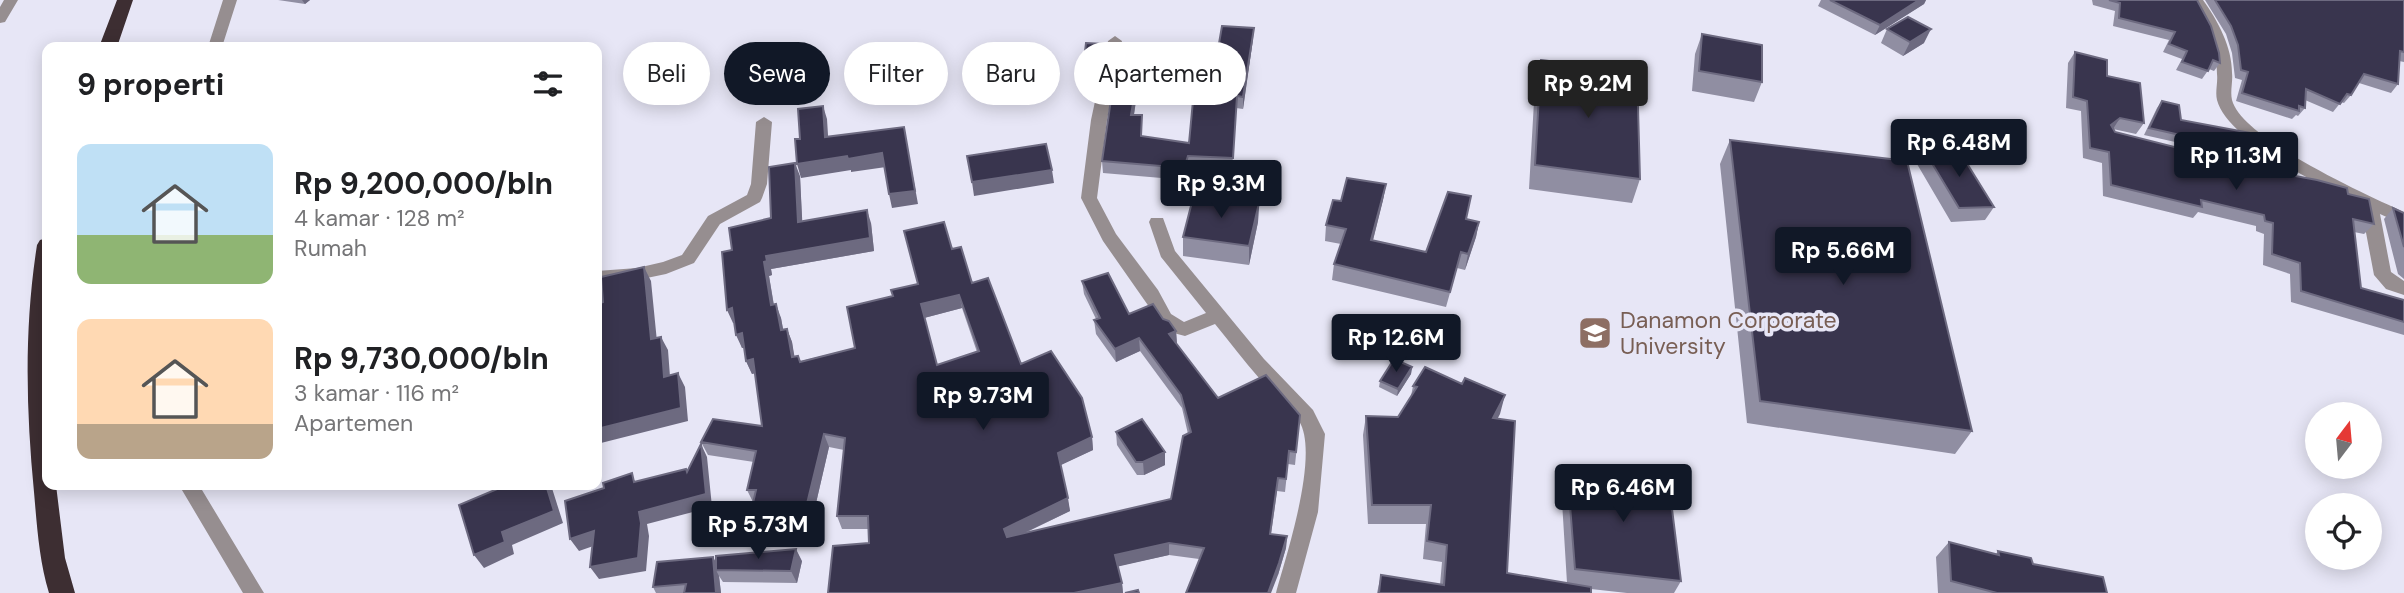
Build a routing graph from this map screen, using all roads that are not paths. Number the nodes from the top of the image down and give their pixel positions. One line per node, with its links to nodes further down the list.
1 (11, 0): 5 (street)
2 (125, 0): 7 (highway)
3 (230, 0): 8 (street)
4 (2196, 0): 11 (street)
5 (0, 19)
6 (1115, 41): 18 (street)
7 (110, 42)
8 (217, 42)
9 (764, 122): 16 (street)
10 (2291, 178): 11 (street)
11 (2340, 188): 12 (street)
12 (2369, 203): 13 (street); 17 (street)
13 (2404, 219)
14 (1157, 222): 18 (street)
15 (42, 274): 19 (highway)
16 (602, 276)
17 (2404, 288)
18 (1219, 315): 24 (street)
19 (42, 462)
20 (45, 490): 22 (highway)
21 (192, 490): 23 (street)
22 (62, 593)
23 (254, 593)
24 (1286, 593)

